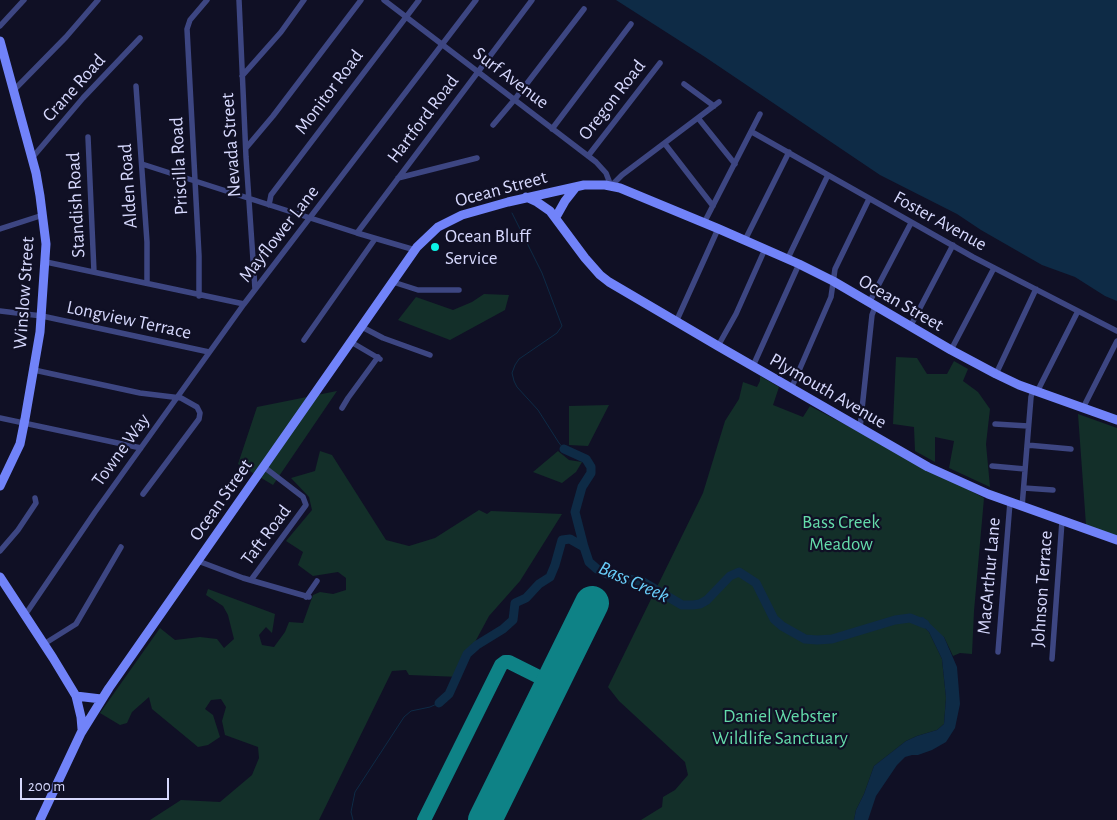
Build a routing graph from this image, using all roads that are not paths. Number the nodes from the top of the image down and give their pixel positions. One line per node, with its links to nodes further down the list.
1 (24, 0): 14 (street)
2 (98, 0): 24 (street)
3 (206, 0): 42 (street, Priscilla Road)
4 (239, 0): 21 (street, Nevada Street)
5 (304, 0): 21 (street)
6 (361, 0): 33 (street)
7 (384, 0): 12 (street, Surf Avenue)
8 (419, 0): 12 (street, Monitor Road)
9 (476, 0): 17 (street, Mayflower Lane)
10 (532, 0): 19 (street, Hartford Road)
11 (584, 8): 25 (street)
12 (406, 16): 17 (street, Surf Avenue); 48 (street, Monitor Road)
13 (631, 24): 29 (street)
14 (0, 26)
15 (140, 38): 36 (street, Crane Road)
16 (0, 41): 20 (main road, Winslow Street)
17 (443, 44): 19 (street, Surf Avenue); 52 (street, Mayflower Lane)
18 (660, 63): 35 (street, Oregon Road)
19 (478, 72): 25 (street, Surf Avenue); 41 (street, Hartford Road)
20 (4, 74): 24 (main road, Winslow Street)
21 (242, 76): 33 (street, Nevada Street)
22 (684, 84): 27 (street)
23 (136, 86): 38 (street, Alden Road)
24 (14, 91): 36 (main road, Winslow Street)
25 (514, 99): 28 (street); 29 (street, Surf Avenue)
26 (760, 114): 30 (street)
27 (698, 118): 32 (street); 39 (street)
28 (493, 124)
29 (552, 129): 35 (street, Surf Avenue)
30 (752, 132): 34 (street, Foster Avenue); 39 (street)
31 (88, 138): 67 (street, Standish Road)
32 (665, 144): 43 (street); 49 (street)
33 (246, 148): 45 (street, Nevada Street)
34 (789, 152): 40 (street, Foster Avenue); 59 (street)
35 (588, 156): 43 (street, Surf Avenue)
36 (32, 158): 50 (main road, Winslow Street)
37 (477, 158): 41 (street)
38 (142, 164): 42 (street); 70 (street, Alden Road)
39 (735, 164): 49 (street)
40 (828, 175): 47 (street, Foster Avenue); 63 (street)
41 (398, 178): 57 (street, Hartford Road)
42 (195, 182): 45 (street); 74 (street, Priscilla Road)
43 (611, 186): 44 (main road, Ocean Street); 53 (main road, Ocean Street)
44 (576, 187): 46 (main road, Ocean Street); 51 (main road)
45 (250, 198): 48 (street); 71 (street, Nevada Street)
46 (526, 198): 51 (main road, Plymouth Avenue); 62 (main road, Ocean Street)
47 (869, 199): 54 (street, Foster Avenue); 68 (street)
48 (269, 205): 52 (street)
49 (713, 206): 53 (street)
50 (43, 215): 56 (street); 64 (main road, Winslow Street)
51 (556, 217): 80 (main road, Plymouth Avenue)
52 (310, 218): 57 (street); 71 (street, Mayflower Lane)
53 (704, 223): 55 (main road, Ocean Street)
54 (910, 223): 60 (street, Foster Avenue); 76 (street)
55 (718, 228): 59 (main road, Ocean Street); 80 (street)
56 (0, 229)
57 (357, 233): 58 (street)
58 (375, 238): 62 (street); 84 (street)
59 (745, 240): 61 (main road, Ocean Street)
60 (953, 246): 66 (street, Foster Avenue); 82 (street)
61 (765, 249): 63 (main road, Ocean Street); 87 (street)
62 (415, 250): 69 (main road, Ocean Street)
63 (788, 258): 65 (main road, Ocean Street)
64 (46, 262): 67 (street, Mayflower Lane); 79 (main road, Winslow Street)
65 (800, 264): 68 (main road, Ocean Street); 91 (street)
66 (994, 268): 72 (street, Foster Avenue); 88 (street)
67 (94, 272): 70 (street, Mayflower Lane)
68 (833, 281): 76 (main road, Ocean Street); 94 (street)
69 (393, 282): 73 (street); 81 (main road, Ocean Street)
70 (147, 283): 74 (street, Mayflower Lane)
71 (255, 289): 75 (street, Mayflower Lane)
72 (1036, 289): 77 (street, Foster Avenue); 93 (street)
73 (459, 290)
74 (199, 296): 75 (street, Mayflower Lane)
75 (244, 304): 89 (street, Towne Way)
76 (872, 305): 82 (main road, Ocean Street); 104 (street)
77 (1078, 311): 83 (street, Foster Avenue); 95 (street)
78 (0, 312): 79 (street, Longview Terrace)
79 (42, 316): 89 (street, Longview Terrace); 92 (main road, Winslow Street)
80 (676, 322): 87 (main road, Plymouth Avenue)
81 (362, 327): 86 (main road, Ocean Street); 90 (street)
82 (910, 327): 88 (main road, Ocean Street)
83 (1117, 331)
84 (304, 340)
85 (1117, 341): 98 (street)
86 (351, 342): 97 (street); 109 (main road, Ocean Street)
87 (718, 346): 91 (main road, Plymouth Avenue)
88 (951, 350): 93 (main road, Ocean Street)
89 (208, 352): 96 (street, Towne Way)
90 (430, 355)
91 (753, 366): 94 (main road, Plymouth Avenue)
92 (34, 370): 96 (street); 102 (main road, Winslow Street)
93 (996, 374): 95 (main road, Ocean Street)
94 (791, 388): 104 (main road, Plymouth Avenue)
95 (1035, 391): 98 (main road, Ocean Street); 103 (street)
96 (176, 398): 106 (street, Towne Way); 114 (street)
97 (342, 408)
98 (1083, 408): 100 (main road, Ocean Street)
99 (0, 418): 102 (street)
100 (1117, 420)
101 (995, 424): 103 (street)
102 (24, 425): 106 (street); 111 (main road, Winslow Street)
103 (1028, 426): 105 (street)
104 (860, 428): 116 (main road, Plymouth Avenue)
105 (1027, 445): 107 (street); 110 (street)
106 (141, 448): 126 (street, Towne Way)
107 (1071, 449)
108 (992, 466): 110 (street)
109 (264, 467): 122 (main road, Ocean Street); 124 (street, Taft Road)
110 (1026, 469): 112 (street)
111 (0, 486)
112 (1024, 488): 113 (street); 117 (street)
113 (1053, 490)
114 (143, 494)
115 (35, 498): 121 (street)
116 (1010, 502): 117 (main road, Plymouth Avenue); 128 (street, MacArthur Lane)
117 (1022, 507): 118 (main road, Plymouth Avenue)
118 (1062, 522): 119 (main road, Plymouth Avenue); 129 (street, Johnson Terrace)
119 (1117, 540)
120 (121, 547): 127 (street)
121 (0, 551)
122 (198, 560): 124 (street); 131 (main road, Ocean Street)
123 (0, 577): 126 (main road)
124 (251, 580): 125 (street)
125 (317, 581)
126 (25, 615): 127 (main road)
127 (44, 644): 130 (main road)
128 (998, 652)
129 (1052, 658)
130 (76, 696): 131 (main road); 132 (main road)
131 (101, 699): 132 (main road, Ocean Street)
132 (82, 730): 133 (main road, Ocean Street)
133 (40, 820)

